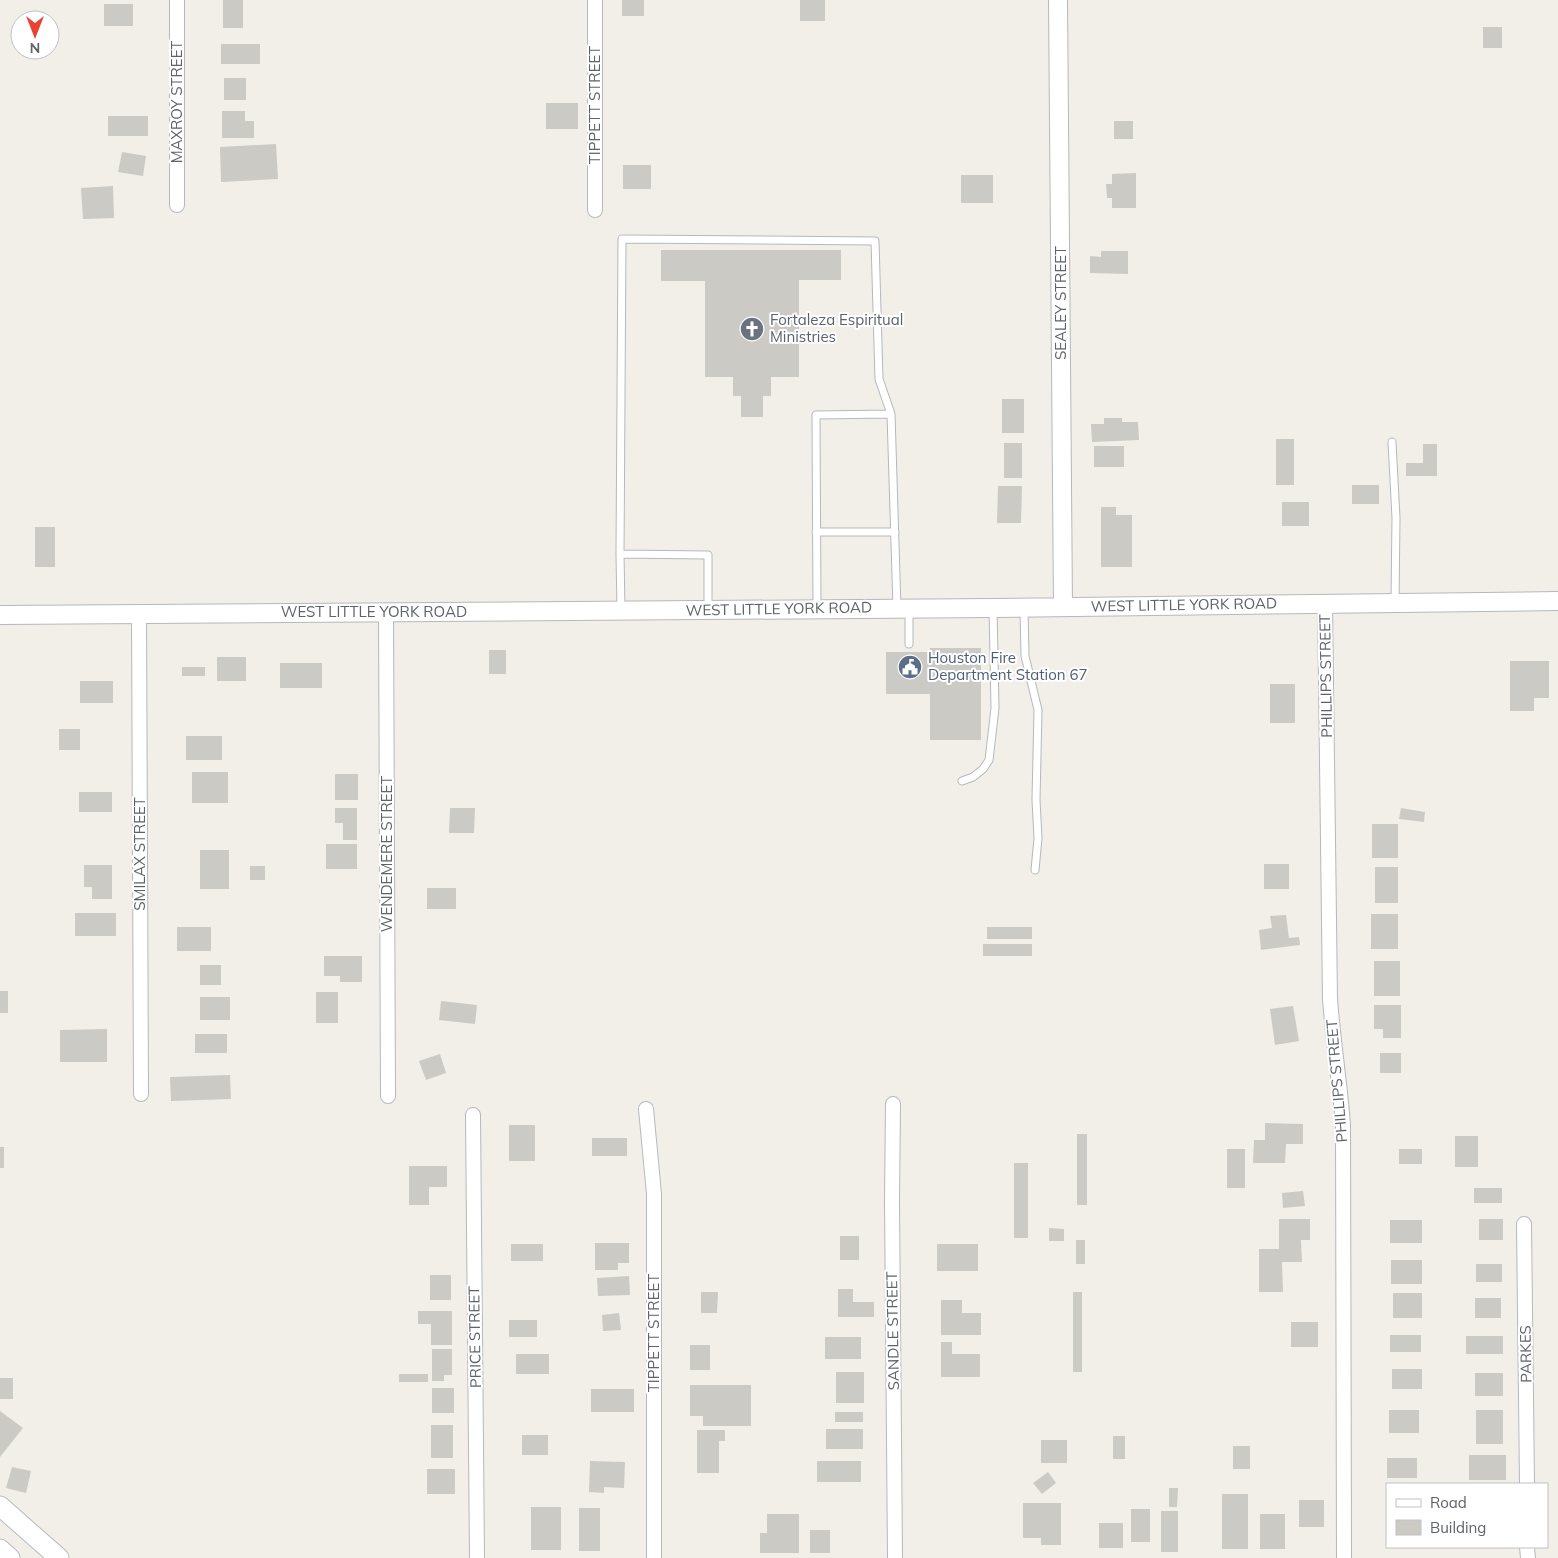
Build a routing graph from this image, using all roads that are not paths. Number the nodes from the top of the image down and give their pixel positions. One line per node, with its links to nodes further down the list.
1 (177, 0): 4 (street, MAXROY STREET)
2 (596, 0): 5 (street, TIPPETT STREET)
3 (1058, 0): 15 (street, SEALEY STREET)
4 (177, 205)
5 (595, 210)
6 (891, 414): 8 (lane); 9 (lane); 10 (lane)
7 (1392, 442): 12 (lane)
8 (816, 532): 9 (lane); 16 (lane)
9 (895, 532): 17 (lane)
10 (620, 554): 19 (lane); 20 (lane)
11 (1558, 601): 12 (street, WEST LITTLE YORK ROAD)
12 (1395, 602): 13 (street, WEST LITTLE YORK ROAD)
13 (1325, 603): 15 (street, WEST LITTLE YORK ROAD); 41 (street, PHILLIPS STREET)
14 (1024, 606): 15 (street, WEST LITTLE YORK ROAD); 18 (street, WEST LITTLE YORK ROAD); 26 (lane)
15 (1063, 606)
16 (817, 608): 17 (street, WEST LITTLE YORK ROAD); 19 (street, WEST LITTLE YORK ROAD)
17 (903, 608): 18 (street, WEST LITTLE YORK ROAD); 24 (lane)
18 (993, 608): 25 (lane)
19 (708, 610): 20 (street, WEST LITTLE YORK ROAD)
20 (621, 611): 21 (street, WEST LITTLE YORK ROAD)
21 (386, 612): 22 (street, WEST LITTLE YORK ROAD); 28 (street, WENDEMERE STREET)
22 (139, 613): 23 (street, WEST LITTLE YORK ROAD); 27 (street, SMILAX STREET)
23 (0, 615)
24 (909, 644)
25 (962, 781)
26 (1034, 870)
27 (141, 1094)
28 (388, 1096)
29 (893, 1104): 40 (street, SANDLE STREET)
30 (646, 1109): 39 (street, TIPPETT STREET)
31 (473, 1115): 38 (street, PRICE STREET)
32 (1524, 1224): 33 (street, PARKES)
33 (1527, 1483)
34 (0, 1506): 37 (main road)
35 (0, 1549): 36 (main road)
36 (10, 1558)
37 (59, 1558)
38 (478, 1558)
39 (654, 1558)
40 (895, 1558)
41 (1344, 1558)

